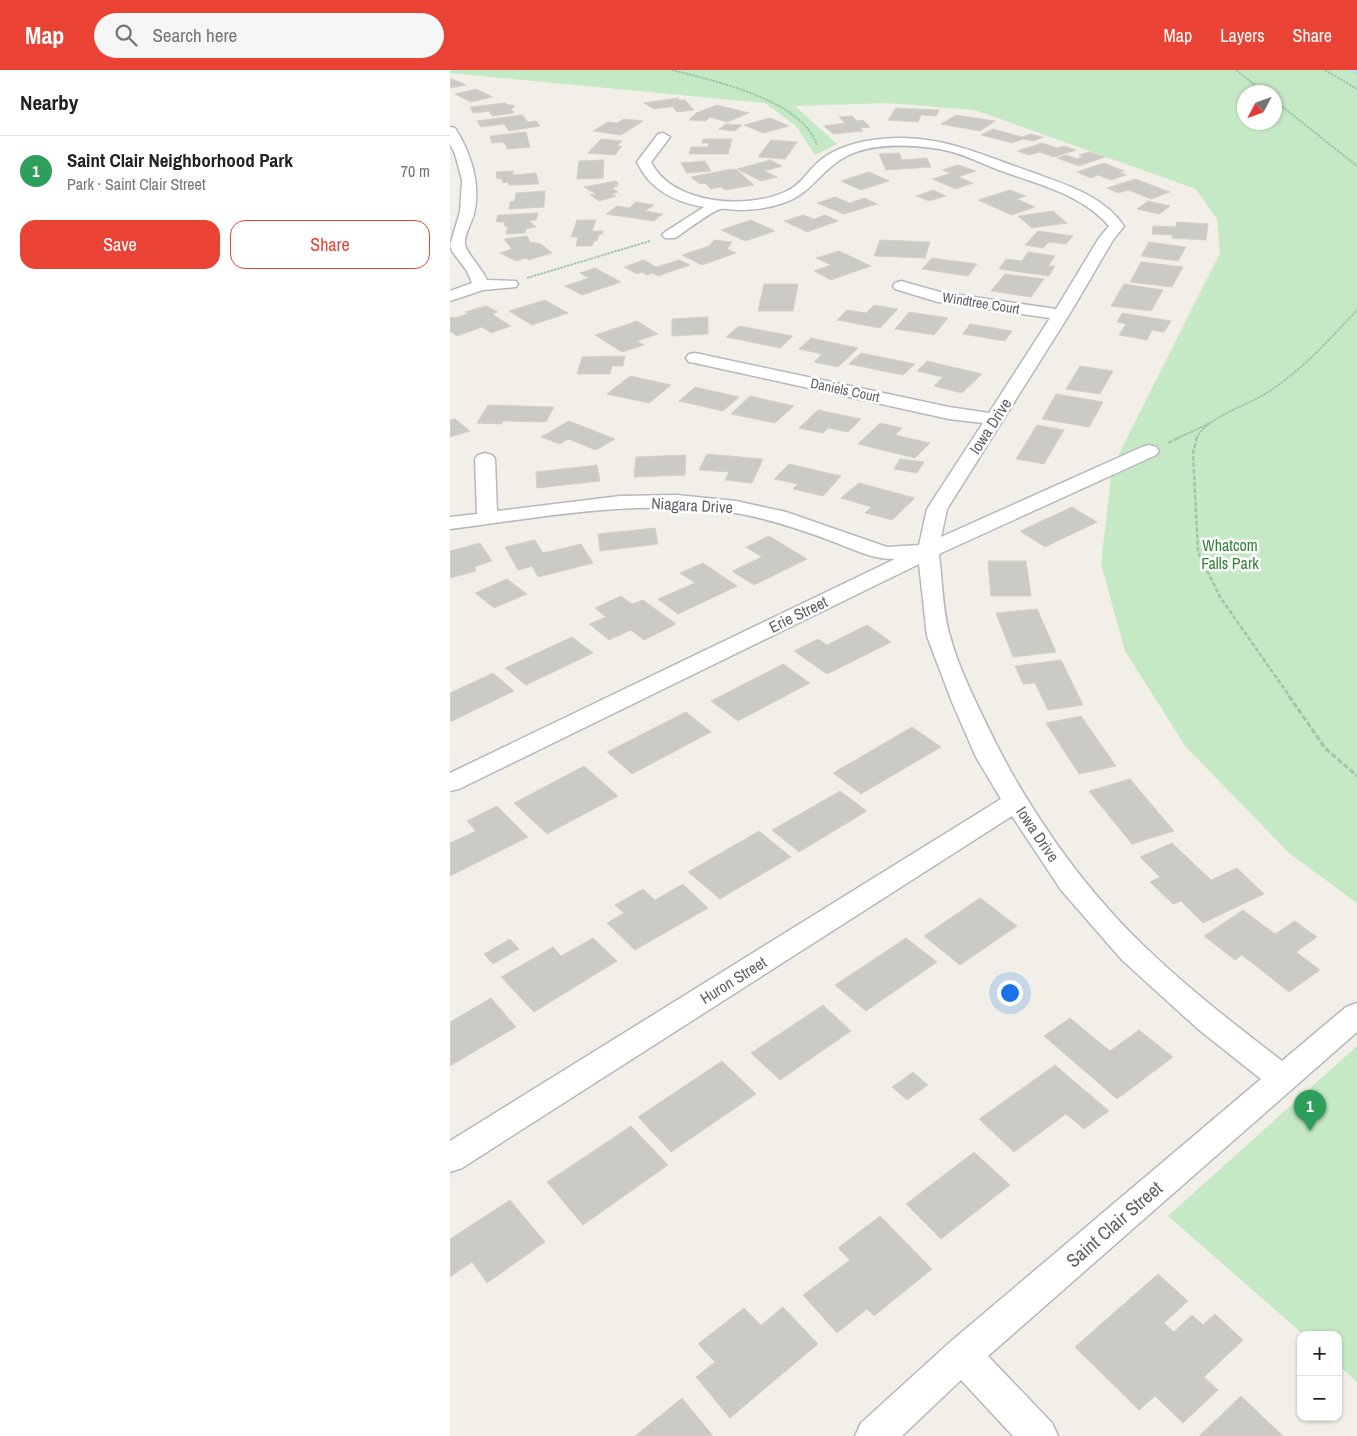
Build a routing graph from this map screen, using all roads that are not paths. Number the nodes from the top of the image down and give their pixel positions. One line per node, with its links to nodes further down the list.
1 (450, 131): 6 (street)
2 (663, 137): 3 (street, Iowa Drive)
3 (715, 206): 4 (street); 9 (street, Iowa Drive)
4 (670, 234)
5 (510, 284): 6 (street)
6 (481, 285): 8 (street)
7 (901, 286): 9 (street, Windtree Court)
8 (450, 296)
9 (1062, 314): 11 (street, Iowa Drive)
10 (695, 358): 11 (street, Daniels Court)
11 (995, 418): 16 (street, Iowa Drive)
12 (1149, 452): 16 (street, Erie Street)
13 (485, 459): 14 (street)
14 (487, 517): 15 (street, Niagara Drive); 16 (street, Niagara Drive)
15 (450, 523)
16 (928, 551): 17 (street, Erie Street); 18 (street, Iowa Drive)
17 (450, 783)
18 (1016, 802): 20 (street, Iowa Drive); 21 (street, Huron Street)
19 (1357, 1015): 20 (street, Saint Clair Street)
20 (1282, 1079): 22 (street, Saint Clair Street)
21 (450, 1158)
22 (962, 1356): 23 (street, Saint Clair Street); 24 (street)
23 (874, 1436)
24 (1039, 1436)

